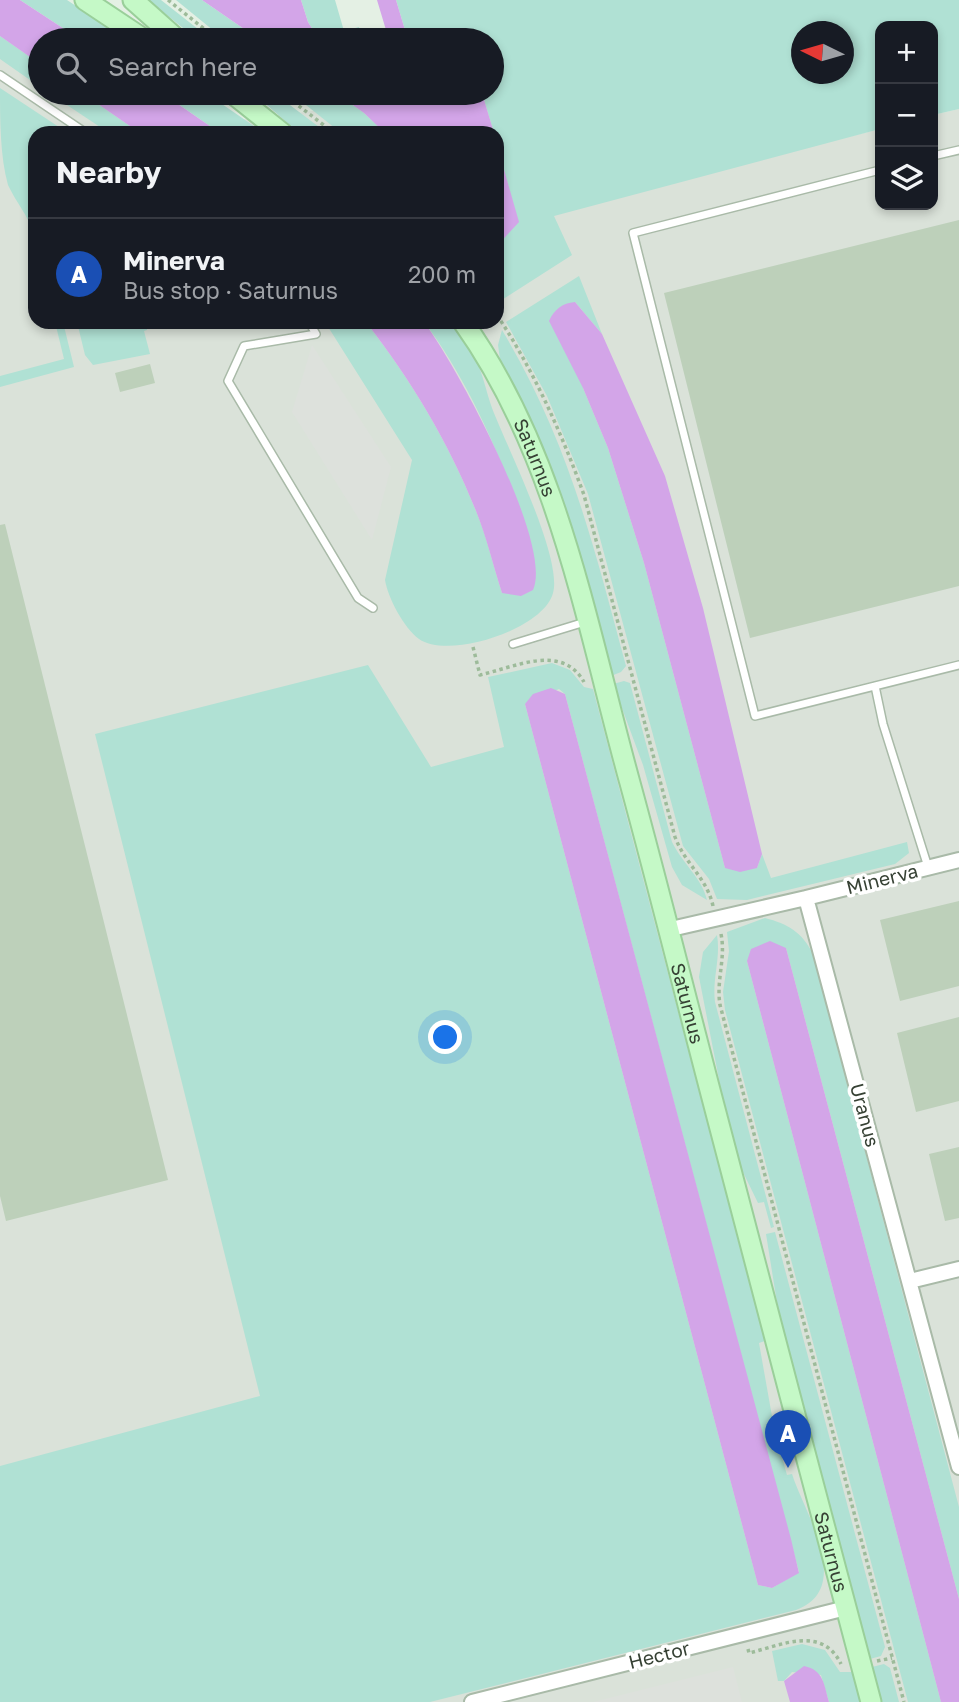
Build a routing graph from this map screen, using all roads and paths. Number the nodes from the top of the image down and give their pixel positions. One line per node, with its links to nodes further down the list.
1 (85, 0): 4 (main road)
2 (133, 0): 5 (main road)
3 (169, 0): 6 (path)
4 (127, 28)
5 (164, 28)
6 (203, 28)
7 (0, 75): 8 (lane)
8 (28, 94)
9 (44, 105): 12 (lane)
10 (246, 105): 13 (main road)
11 (298, 105): 14 (path)
12 (76, 126)
13 (273, 126)
14 (325, 126)
15 (959, 149): 16 (lane)
16 (938, 155)
17 (875, 171): 27 (lane)
18 (504, 327): 31 (path)
19 (313, 329): 21 (lane)
20 (467, 329): 22 (main road, Saturnus)
21 (373, 608)
22 (586, 622): 23 (lane); 32 (main road, Saturnus)
23 (513, 644)
24 (473, 647): 26 (path)
25 (959, 665): 27 (lane)
26 (590, 685)
27 (875, 687): 29 (lane)
28 (959, 860): 29 (street, Minerva)
29 (928, 867): 30 (street, Minerva)
30 (806, 898): 32 (street); 35 (street, Uranus)
31 (712, 901)
32 (671, 929): 37 (main road, Saturnus)
33 (721, 934): 39 (path)
34 (959, 1269): 35 (street)
35 (910, 1281): 36 (street, Uranus)
36 (959, 1467)
37 (846, 1608): 38 (street, Hector); 43 (main road, Saturnus)
38 (744, 1633): 41 (path); 42 (street, Hector)
39 (892, 1658): 40 (path); 44 (path)
40 (871, 1663)
41 (847, 1668)
42 (472, 1702)
43 (871, 1702)
44 (904, 1702)

